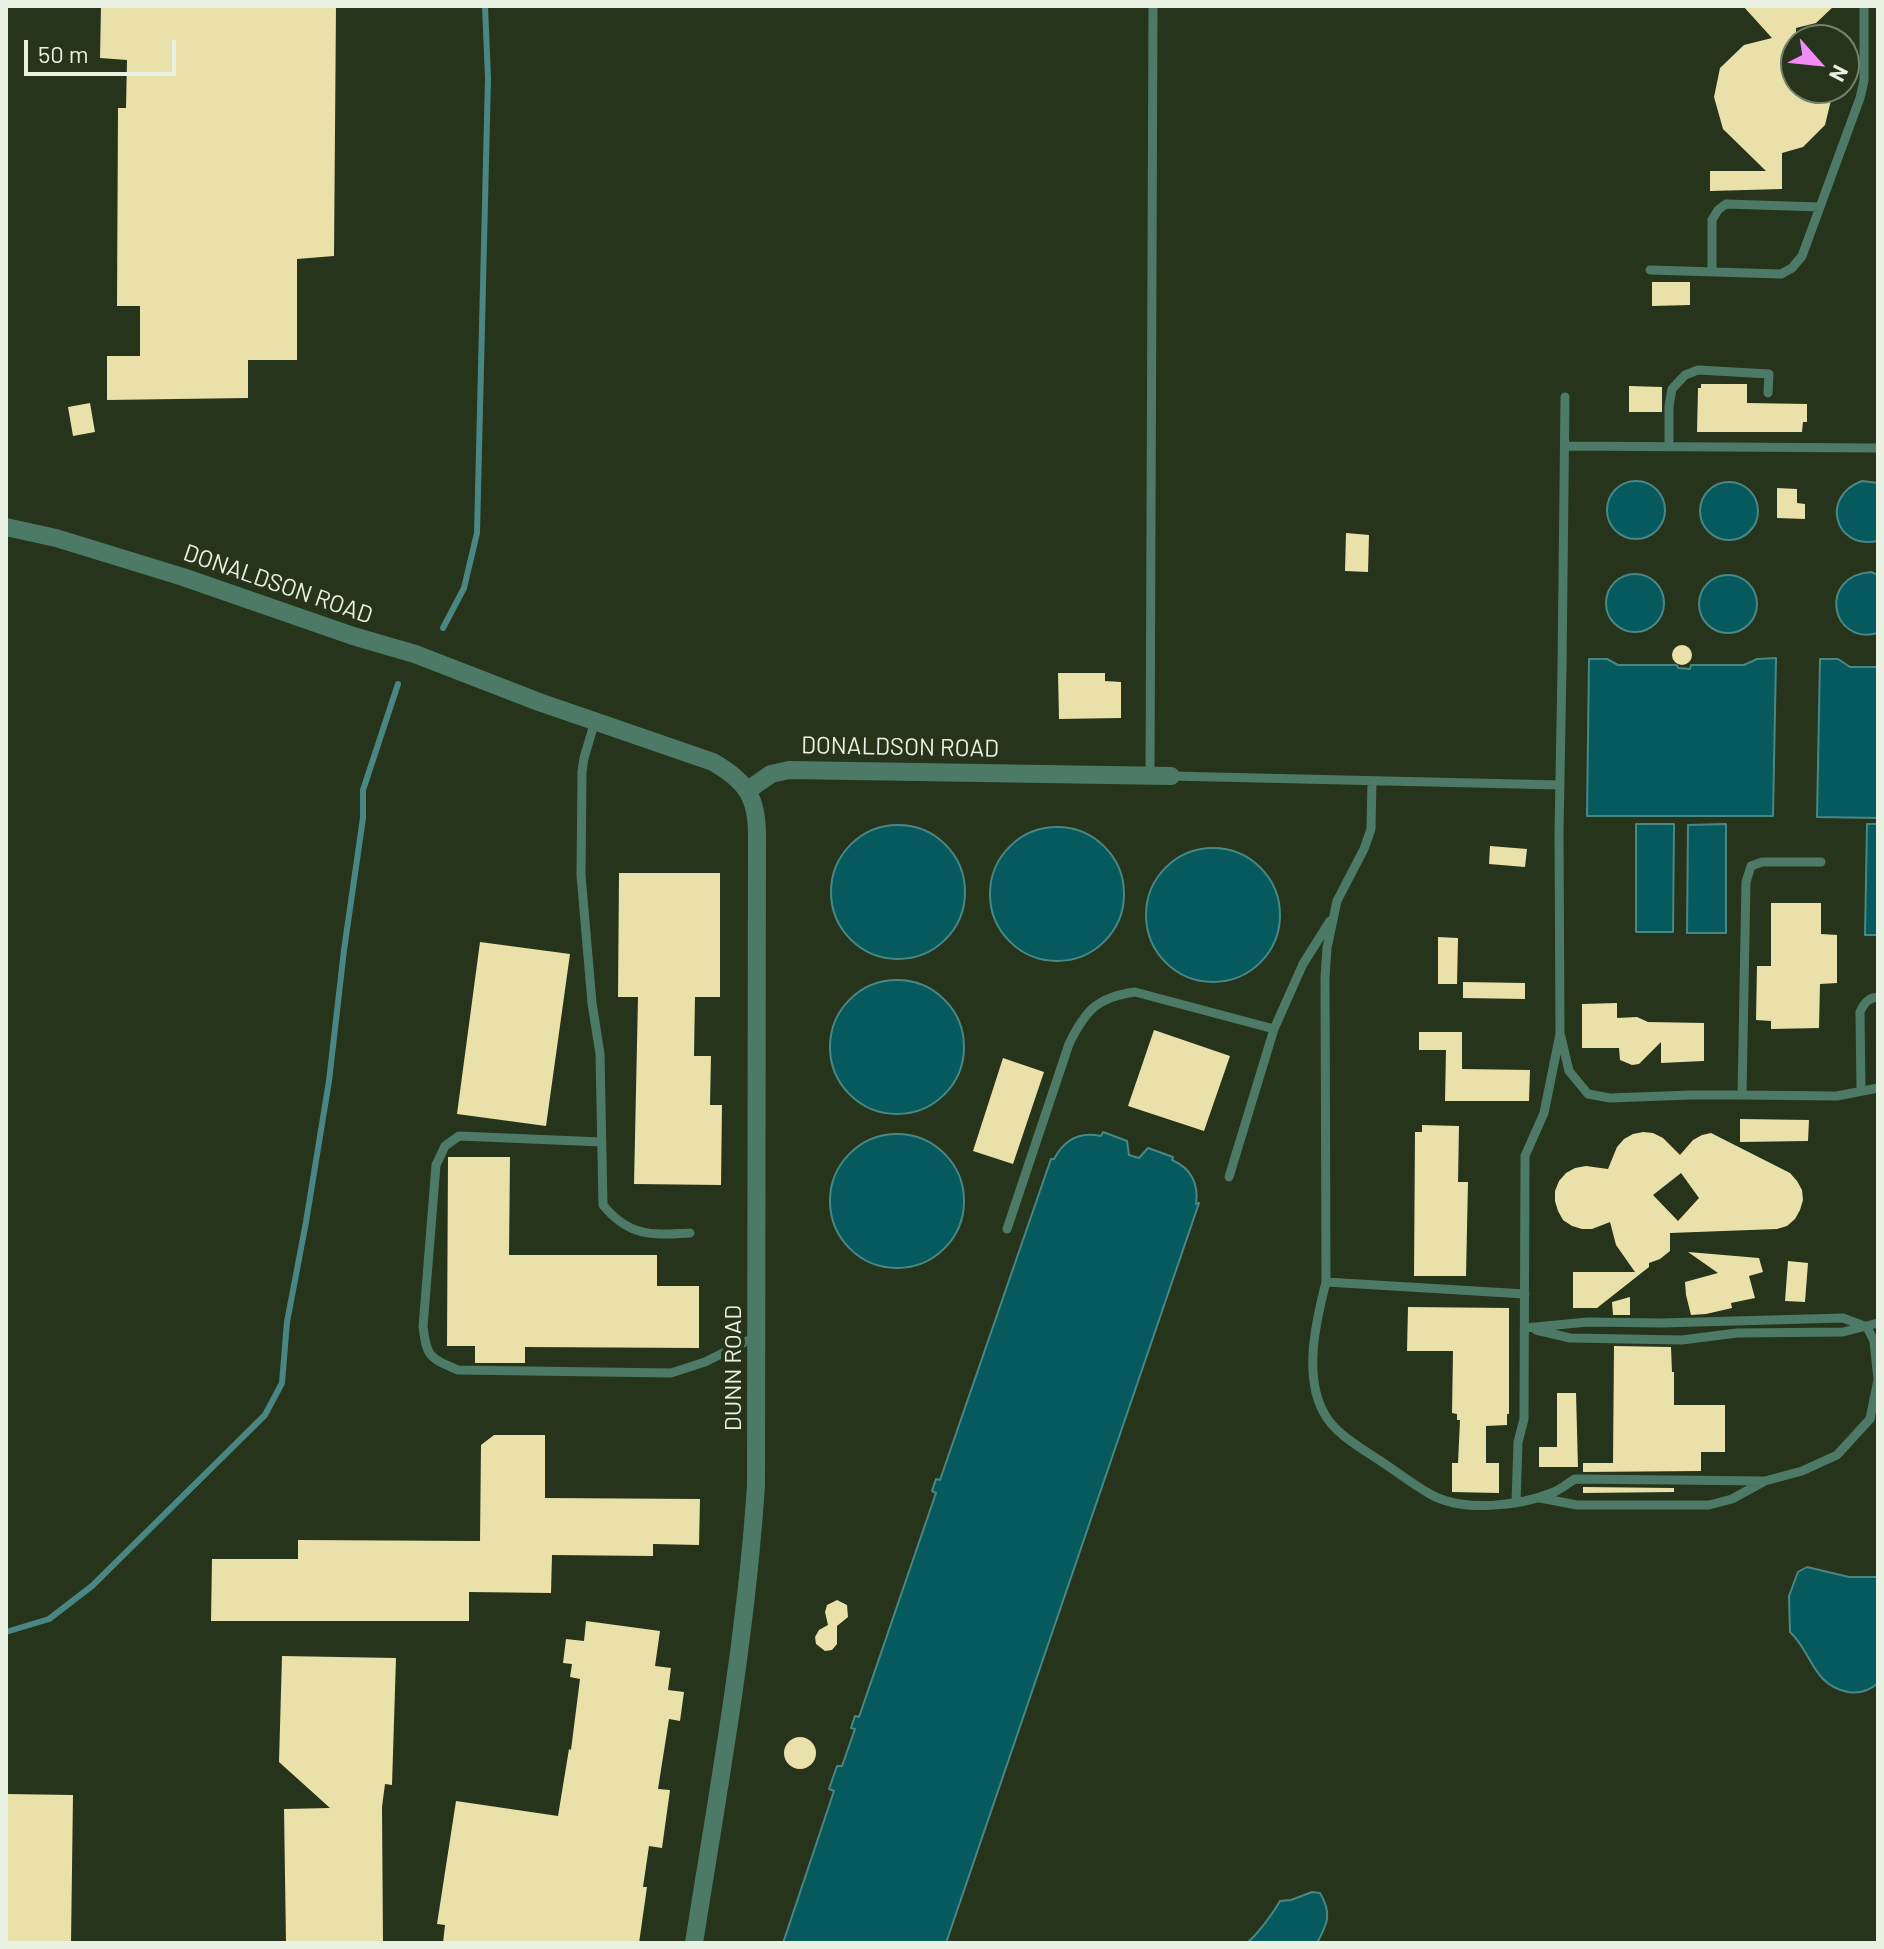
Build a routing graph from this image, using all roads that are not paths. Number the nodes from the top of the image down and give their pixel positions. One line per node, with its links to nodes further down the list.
1 (1153, 6): 13 (lane)
2 (1864, 6): 3 (lane)
3 (1820, 207): 5 (lane); 5 (lane)
4 (1650, 270): 5 (lane)
5 (1712, 272)
6 (1768, 393): 9 (lane)
7 (1565, 397): 8 (lane)
8 (1565, 446): 9 (lane); 16 (lane)
9 (1669, 447): 10 (lane)
10 (1878, 448)
11 (6, 527): 12 (street, DONALDSON ROAD)
12 (595, 721): 17 (street, DONALDSON ROAD); 26 (lane)
13 (1150, 775): 14 (street, DONALDSON ROAD); 17 (street, DONALDSON ROAD)
14 (1171, 776): 15 (lane, DONALDSON ROAD)
15 (1372, 781): 16 (lane, DONALDSON ROAD); 19 (lane)
16 (1560, 785): 22 (lane)
17 (748, 790): 35 (street, DUNN ROAD)
18 (1821, 862): 25 (lane)
19 (1334, 915): 21 (lane); 30 (lane)
20 (1878, 997): 24 (lane)
21 (1274, 1029): 27 (lane); 28 (lane)
22 (1560, 1034): 25 (lane); 31 (lane)
23 (1878, 1088): 24 (lane)
24 (1861, 1091): 25 (lane)
25 (1742, 1095)
26 (602, 1142): 29 (lane); 35 (lane)
27 (1229, 1177)
28 (1007, 1229)
29 (690, 1233)
30 (1326, 1282): 31 (lane); 38 (lane)
31 (1525, 1294): 34 (lane)
32 (1878, 1323): 33 (lane)
33 (1867, 1327): 34 (lane); 34 (lane); 36 (lane)
34 (1525, 1328): 38 (lane)
35 (758, 1335): 39 (street, DUNN ROAD)
36 (1765, 1481): 37 (lane); 37 (lane)
37 (1536, 1497): 38 (lane)
38 (1516, 1503)
39 (694, 1943)

